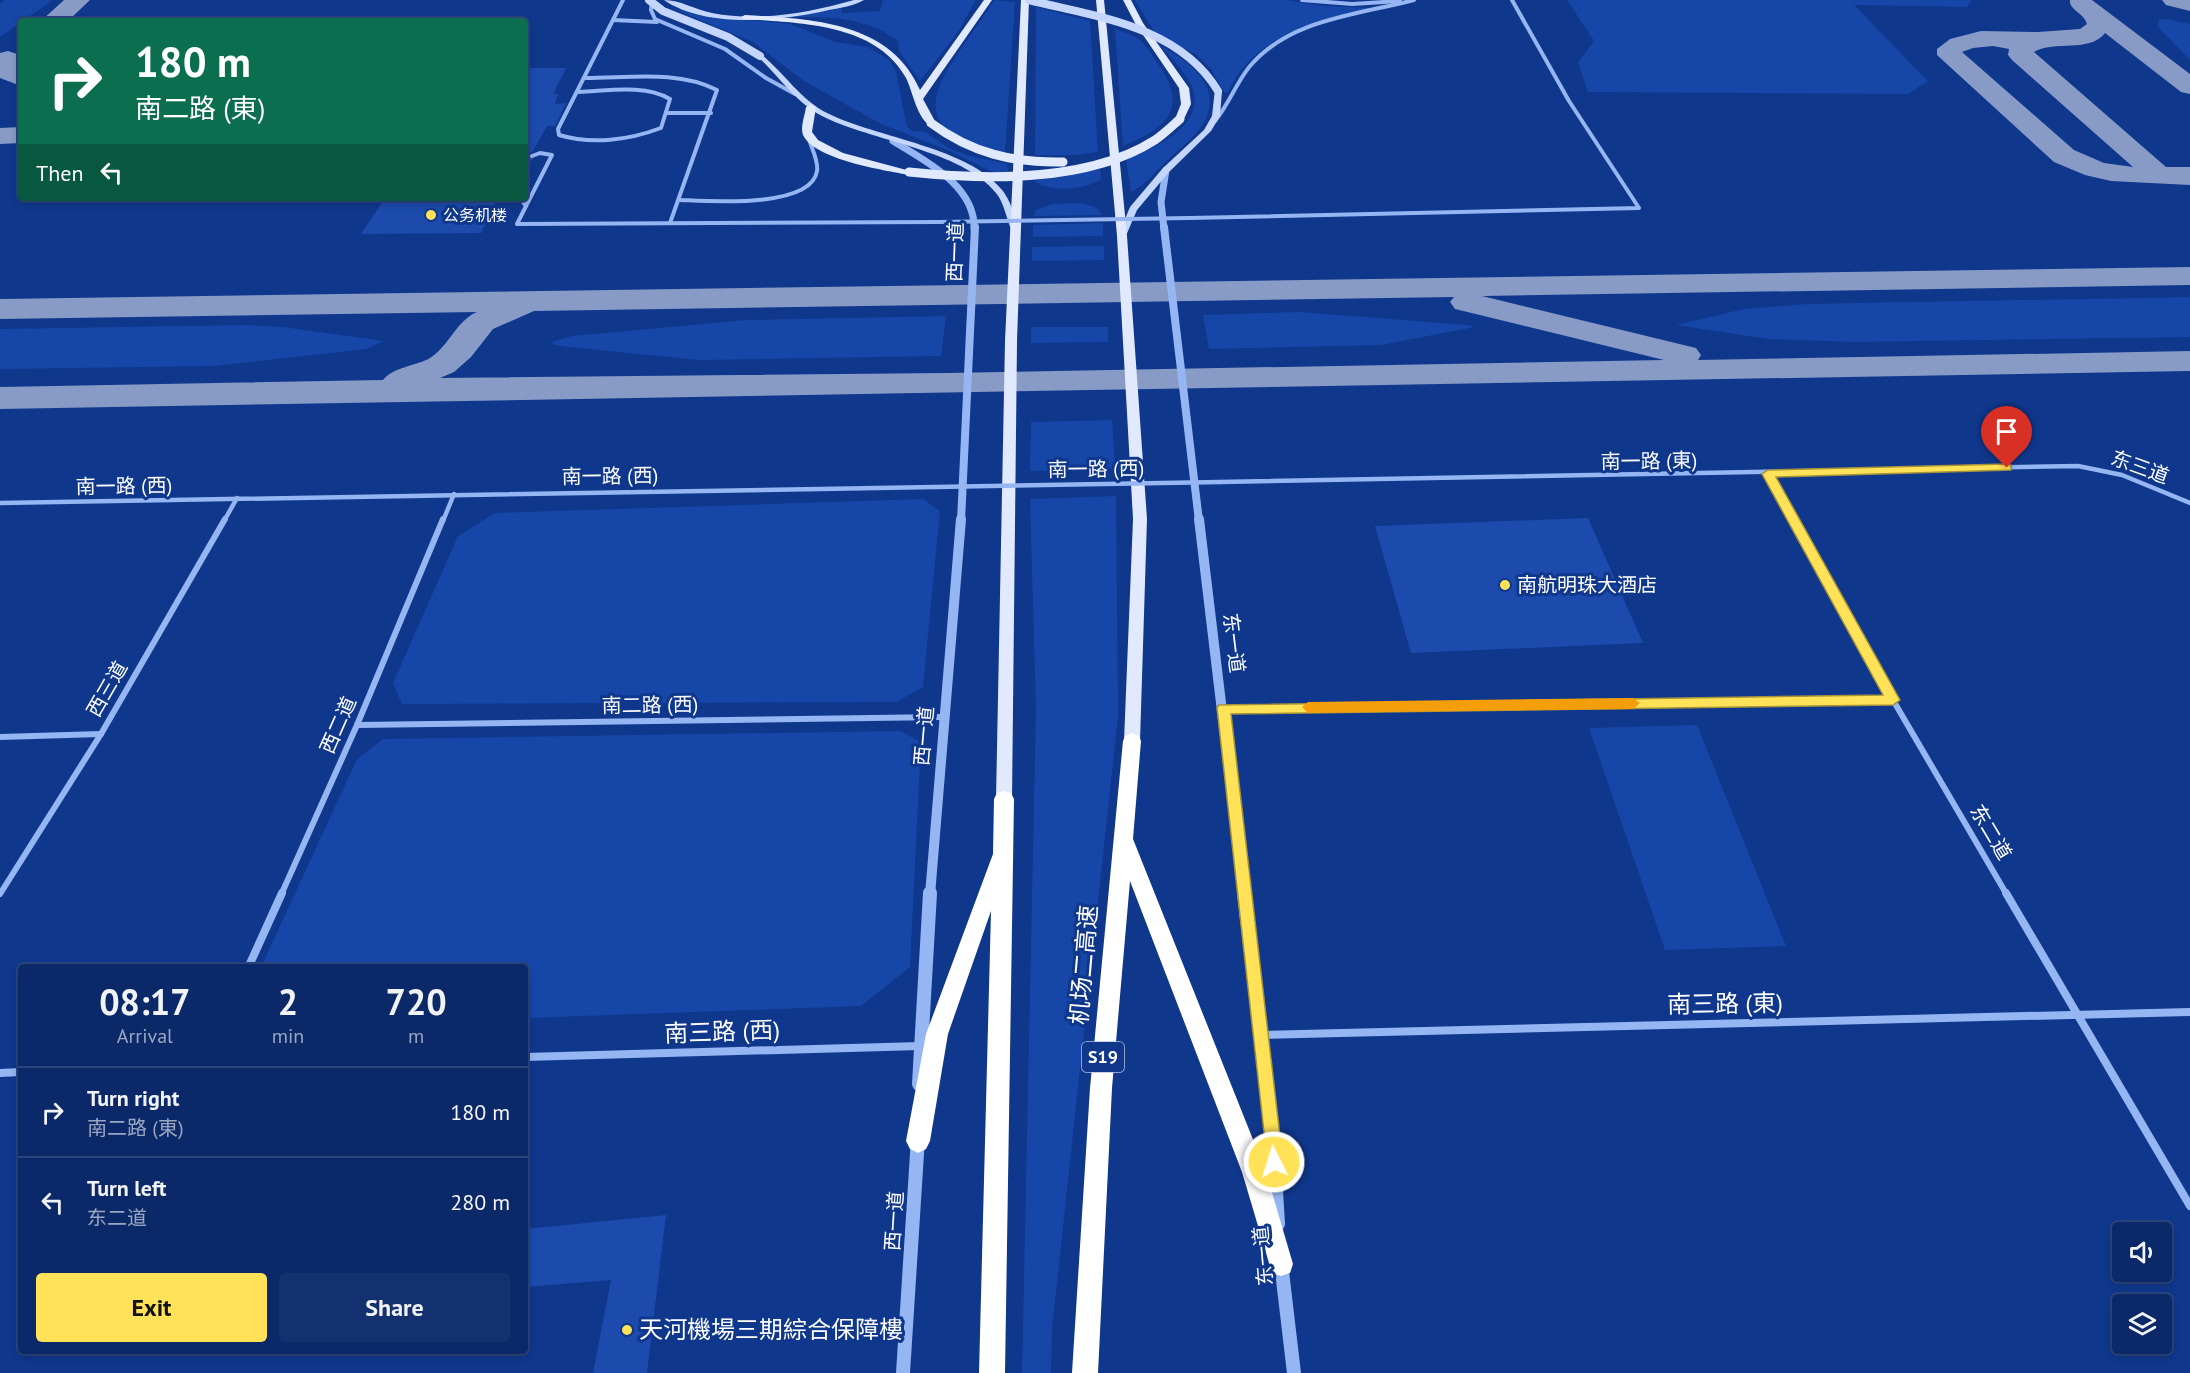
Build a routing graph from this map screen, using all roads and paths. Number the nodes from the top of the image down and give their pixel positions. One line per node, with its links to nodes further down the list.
1 (623, 0): 14 (street)
2 (651, 0): 15 (street); 18 (main road, bridge)
3 (667, 0): 13 (main road)
4 (861, 0): 13 (main road)
5 (988, 0): 19 (main road)
6 (1027, 0): 23 (main road, bridge); 33 (main road)
7 (1100, 0): 34 (main road)
8 (1127, 0): 26 (main road, bridge)
9 (1302, 0): 10 (street)
10 (1407, 0)
11 (1414, 0): 23 (street)
12 (1512, 0): 32 (street, bridge)
13 (745, 17): 19 (main road)
14 (613, 20): 15 (street); 16 (street)
15 (667, 25): 18 (street)
16 (586, 78): 17 (street); 22 (street)
17 (579, 92): 21 (street); 21 (street)
18 (798, 95): 20 (main road)
19 (920, 97): 26 (main road, bridge)
20 (811, 107): 24 (main road); 25 (main road)
21 (666, 113): 22 (street)
22 (711, 113): 29 (street)
23 (1207, 131): 28 (main road)
24 (808, 134): 26 (main road, bridge); 29 (street)
25 (893, 141): 33 (main road); 44 (street, 西一道)
26 (1123, 155)
27 (532, 156): 31 (street)
28 (1166, 170): 34 (main road); 43 (street, 东一道)
29 (680, 200): 32 (street)
30 (522, 201): 31 (street)
31 (526, 206): 32 (street)
32 (670, 223)
33 (1015, 229): 49 (main road)
34 (1122, 236): 48 (main road)
35 (2078, 466): 36 (street, 南一路 (東)); 41 (street, 东三道)
36 (1768, 474): 37 (street, 南一路 (東)); 42 (street, 东二道)
37 (1220, 482): 38 (street, 南一路 (西), bridge)
38 (454, 494): 39 (street, 南一路 (西)); 45 (street, 西二道)
39 (237, 498): 40 (street, 南一路 (西)); 46 (street, 西三道)
40 (0, 503)
41 (2190, 503)
42 (1893, 700): 43 (street); 55 (street, 东二道)
43 (1224, 708): 56 (street, 东一道)
44 (944, 717): 45 (street, 南二路 (西)); 57 (street, 西一道)
45 (357, 725): 53 (street, 西二道)
46 (101, 734): 47 (street); 52 (street, 西三道)
47 (0, 737)
48 (1132, 741): 50 (highway, 机场二高速 / S19)
49 (1004, 800): 51 (highway)
50 (1123, 837): 63 (highway); 66 (highway, 机场二高速 / S19)
51 (1004, 845): 61 (highway); 65 (highway)
52 (0, 894)
53 (250, 964)
54 (2190, 1012): 55 (street, 南三路 (東))
55 (2080, 1014): 56 (street, 南三路 (東)); 62 (street, 东二道)
56 (1261, 1035): 63 (street, 东一道)
57 (920, 1046): 58 (street, 南三路 (西)); 61 (street, 西一道)
58 (528, 1057)
59 (18, 1072): 60 (street)
60 (0, 1073)
61 (918, 1141): 64 (street, 西一道)
62 (2190, 1206)
63 (1281, 1264): 67 (street, 东一道)
64 (903, 1373)
65 (992, 1373)
66 (1085, 1373)
67 (1294, 1373)

